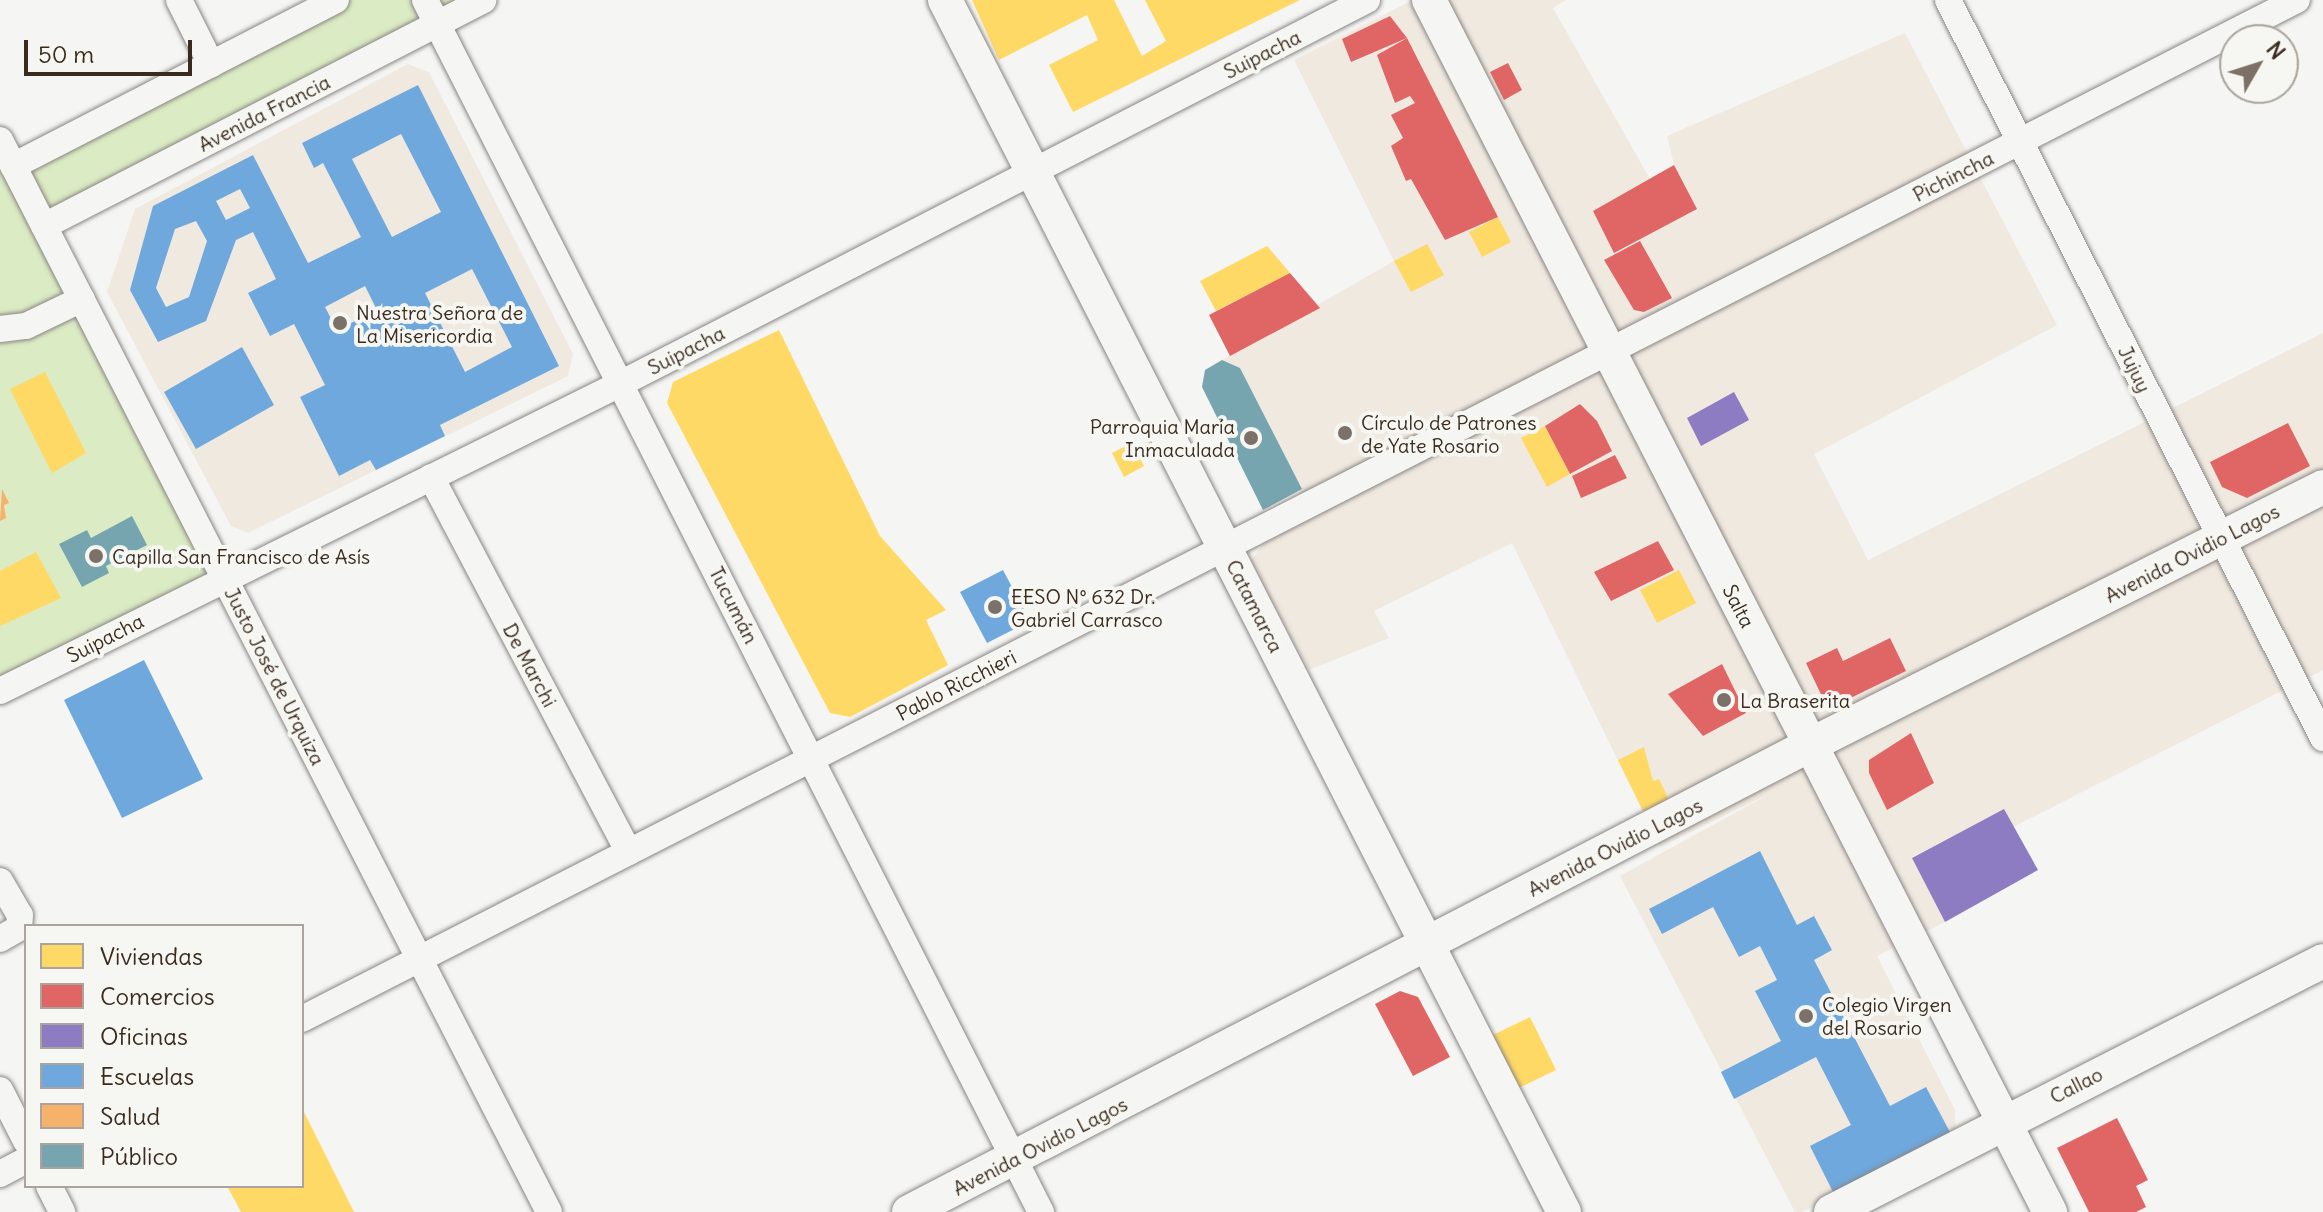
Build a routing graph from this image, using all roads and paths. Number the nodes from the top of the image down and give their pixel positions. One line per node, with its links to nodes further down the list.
1 (179, 0): 11 (street)
2 (336, 0): 11 (street)
3 (425, 0): 10 (street, Tucumán)
4 (483, 0): 10 (street, Avenida Francia)
5 (945, 0): 15 (main road, Catamarca)
6 (1367, 0): 15 (street, Suipacha)
7 (1429, 0): 19 (main road, Salta)
8 (1948, 0): 13 (street, Jujuy)
9 (2297, 0): 13 (street, Pichincha)
10 (437, 24): 16 (street, Avenida Francia); 20 (street, Tucumán)
11 (211, 64): 14 (street)
12 (0, 140): 14 (street, Justo José de Urquiza)
13 (2021, 141): 19 (street, Pichincha); 23 (street, Jujuy)
14 (13, 166): 16 (street, Justo José de Urquiza)
15 (1033, 172): 20 (street, Suipacha); 24 (main road, Catamarca)
16 (44, 226): 17 (street, Justo José de Urquiza)
17 (82, 299): 18 (street); 25 (street, Justo José de Urquiza)
18 (0, 329)
19 (1609, 351): 24 (street, Pablo Ricchieri); 28 (main road, Salta)
20 (620, 384): 21 (street, Suipacha); 29 (street, Tucumán)
21 (431, 477): 25 (street, Suipacha); 30 (street, De Marchi)
22 (2323, 487): 23 (main road, Avenida Ovidio Lagos)
23 (2220, 540): 27 (street, Jujuy); 28 (main road, Avenida Ovidio Lagos)
24 (1225, 548): 29 (street, Pablo Ricchieri); 33 (main road, Catamarca)
25 (225, 578): 26 (street, Suipacha); 34 (street, Justo José de Urquiza)
26 (0, 691)
27 (2323, 738)
28 (1810, 745): 33 (main road, Avenida Ovidio Lagos); 38 (main road, Salta)
29 (813, 758): 30 (street, Pablo Ricchieri); 40 (street, Tucumán)
30 (629, 852): 34 (street, Pablo Ricchieri)
31 (0, 881): 32 (street)
32 (0, 939)
33 (1428, 944): 40 (main road, Avenida Ovidio Lagos); 48 (main road, Catamarca)
34 (420, 959): 36 (street, Pablo Ricchieri); 45 (street, Justo José de Urquiza)
35 (2323, 961): 38 (main road, Callao)
36 (304, 1018)
37 (0, 1090): 39 (street)
38 (2003, 1122): 49 (main road, Callao); 50 (main road, Salta)
39 (24, 1137)
40 (1014, 1160): 46 (main road, Avenida Ovidio Lagos); 47 (street, Tucumán)
41 (24, 1161): 42 (street)
42 (0, 1174)
43 (50, 1188): 44 (street)
44 (62, 1212)
45 (549, 1212)
46 (909, 1212)
47 (1041, 1212)
48 (1564, 1212)
49 (1831, 1212)
50 (2050, 1212)

